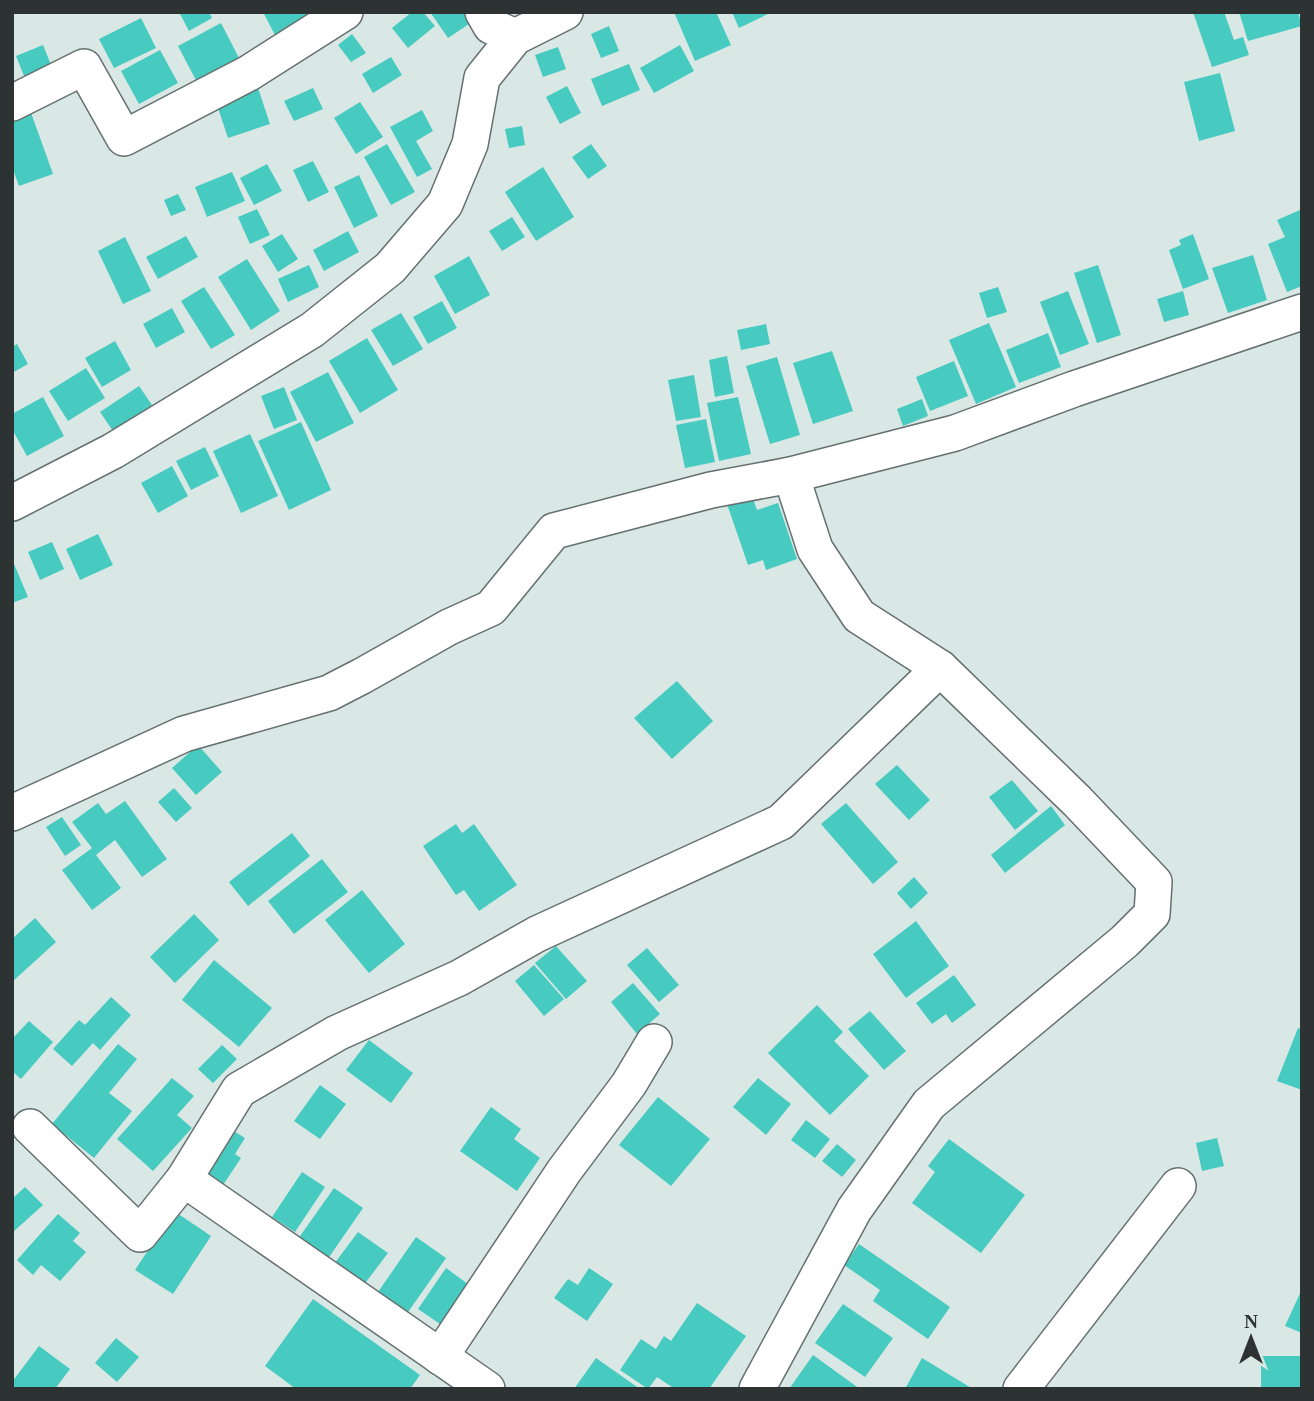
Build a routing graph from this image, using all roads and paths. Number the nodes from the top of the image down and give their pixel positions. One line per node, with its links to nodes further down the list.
1 (345, 12): 5 (street)
2 (483, 12): 4 (street)
3 (565, 12): 4 (street)
4 (515, 37): 8 (street)
5 (12, 103)
6 (1302, 312): 7 (street)
7 (791, 475): 9 (street); 10 (street)
8 (12, 503)
9 (940, 667): 13 (street); 17 (street)
10 (12, 813)
11 (654, 1042): 15 (street)
12 (18, 1126): 13 (street)
13 (184, 1179): 15 (street)
14 (1178, 1186): 18 (street)
15 (440, 1357): 16 (street)
16 (487, 1389)
17 (757, 1389)
18 (1021, 1389)

